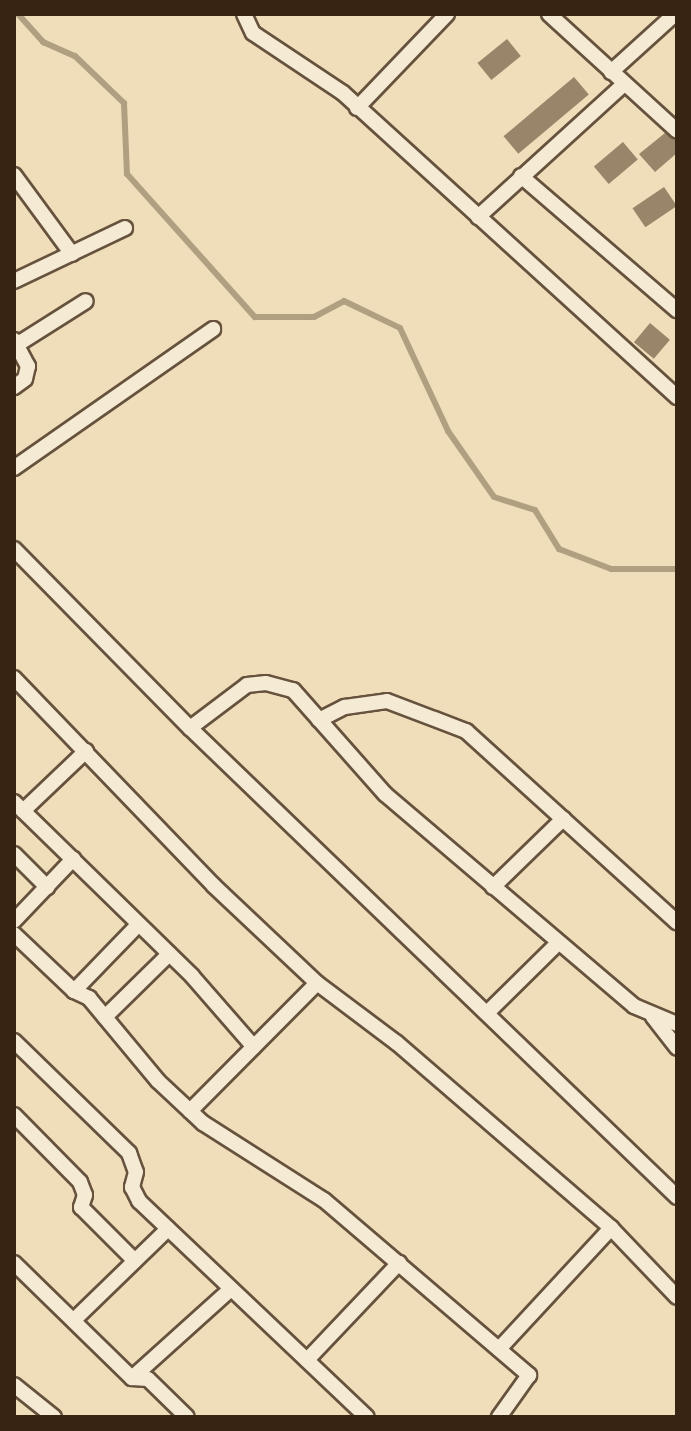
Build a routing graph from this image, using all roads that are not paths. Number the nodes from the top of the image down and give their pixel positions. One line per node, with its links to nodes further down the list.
1 (244, 14): 7 (street)
2 (447, 14): 7 (street)
3 (549, 14): 5 (street)
4 (675, 14): 5 (street)
5 (611, 72): 6 (street)
6 (624, 84): 8 (street); 10 (street)
7 (357, 108): 11 (street)
8 (677, 131)
9 (14, 175): 13 (street)
10 (521, 176): 11 (street); 16 (street)
11 (478, 217): 20 (street)
12 (125, 228): 13 (street)
13 (72, 254): 14 (street)
14 (14, 281)
15 (86, 301): 18 (street)
16 (677, 310)
17 (213, 329): 21 (street)
18 (16, 342): 19 (street)
19 (14, 387)
20 (677, 397)
21 (14, 468)
22 (14, 549): 25 (street)
23 (14, 678): 26 (street)
24 (319, 720): 25 (street); 28 (street); 32 (street)
25 (190, 728): 41 (street)
26 (86, 751): 27 (street); 39 (street)
27 (18, 806): 30 (street)
28 (563, 819): 32 (street); 34 (street)
29 (14, 854): 31 (street)
30 (73, 859): 31 (street); 35 (street)
31 (47, 887): 33 (street)
32 (493, 887): 37 (street)
33 (14, 921)
34 (677, 922)
35 (139, 924): 38 (street); 40 (street)
36 (14, 934): 40 (street)
37 (558, 943): 41 (street); 43 (street)
38 (169, 954): 42 (street); 46 (street)
39 (317, 983): 46 (street); 51 (street)
40 (74, 991): 42 (street)
41 (488, 1012): 50 (street)
42 (105, 1017): 48 (street)
43 (653, 1017): 44 (street); 47 (street)
44 (677, 1024)
45 (14, 1041): 52 (street)
46 (254, 1047): 48 (street)
47 (677, 1048)
48 (190, 1111): 55 (street)
49 (14, 1115): 53 (street)
50 (677, 1197)
51 (611, 1228): 57 (street); 59 (street)
52 (168, 1229): 53 (street); 56 (street)
53 (135, 1261): 58 (street)
54 (14, 1263): 58 (street)
55 (399, 1263): 59 (street); 60 (street)
56 (231, 1289): 60 (street); 61 (street)
57 (677, 1297)
58 (74, 1320): 61 (street)
59 (499, 1349): 66 (street)
60 (307, 1360): 65 (street)
61 (132, 1378): 63 (street)
62 (14, 1385): 64 (street)
63 (185, 1416)
64 (54, 1417)
65 (367, 1417)
66 (499, 1417)

